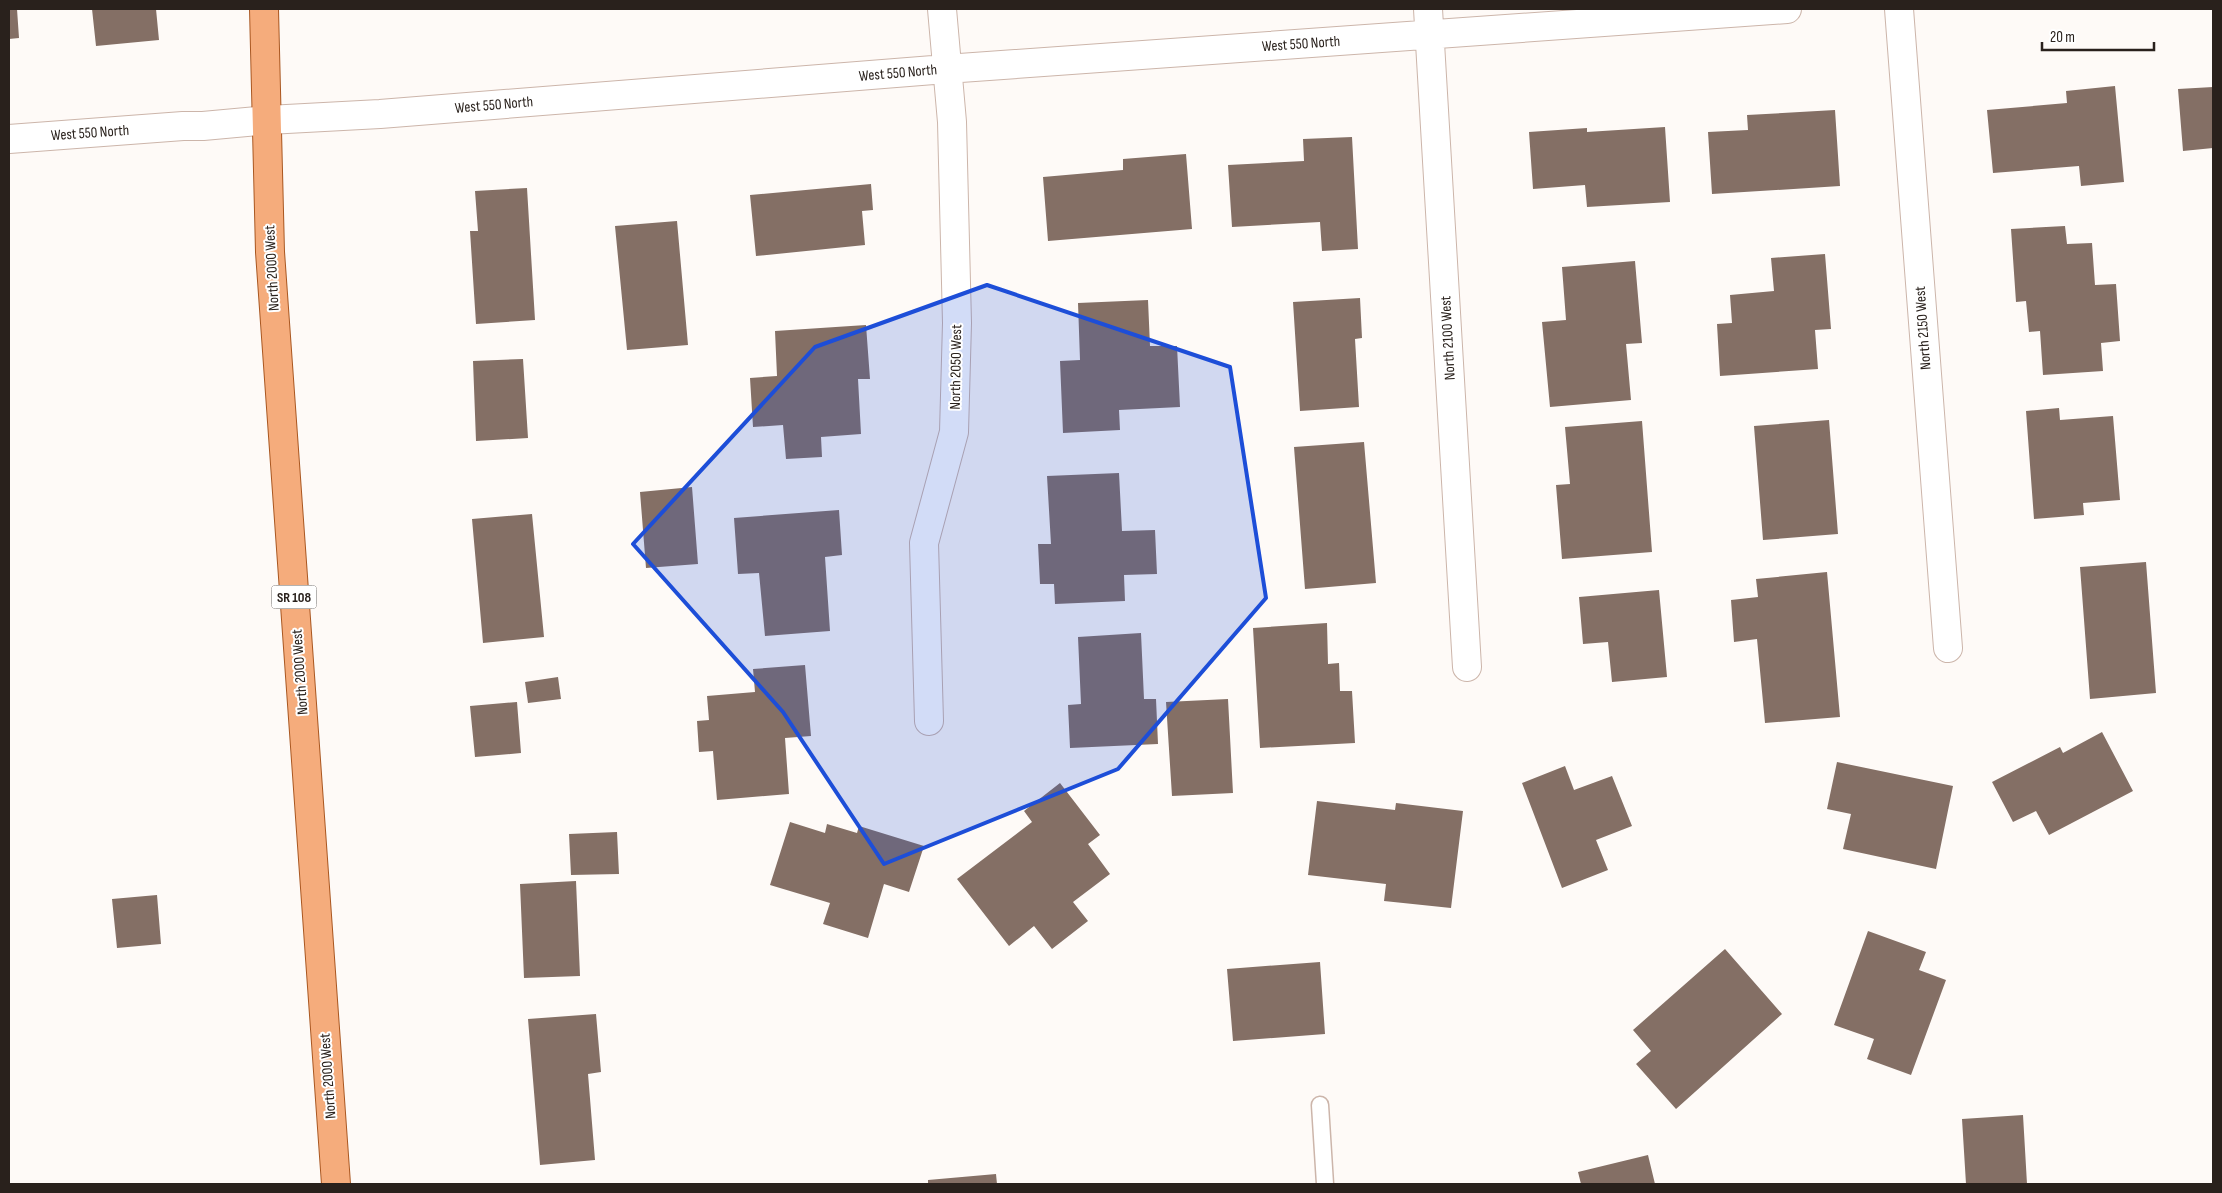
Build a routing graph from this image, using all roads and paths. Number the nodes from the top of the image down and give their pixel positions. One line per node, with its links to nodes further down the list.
1 (264, 9): 7 (main road, North 2000 West / SR 108)
2 (942, 9): 6 (street, North 2050 West)
3 (1786, 9): 5 (street, West 550 North)
4 (1899, 9): 9 (street, North 2150 West)
5 (1429, 22): 6 (street, West 550 North); 10 (street, North 2100 West)
6 (946, 69): 7 (street, West 550 North); 11 (street, North 2050 West)
7 (268, 120): 8 (street, West 550 North); 13 (main road, North 2000 West / SR 108)
8 (9, 139)
9 (1948, 648)
10 (1467, 667)
11 (929, 721)
12 (1320, 1104): 14 (lane)
13 (336, 1184)
14 (1325, 1184)

